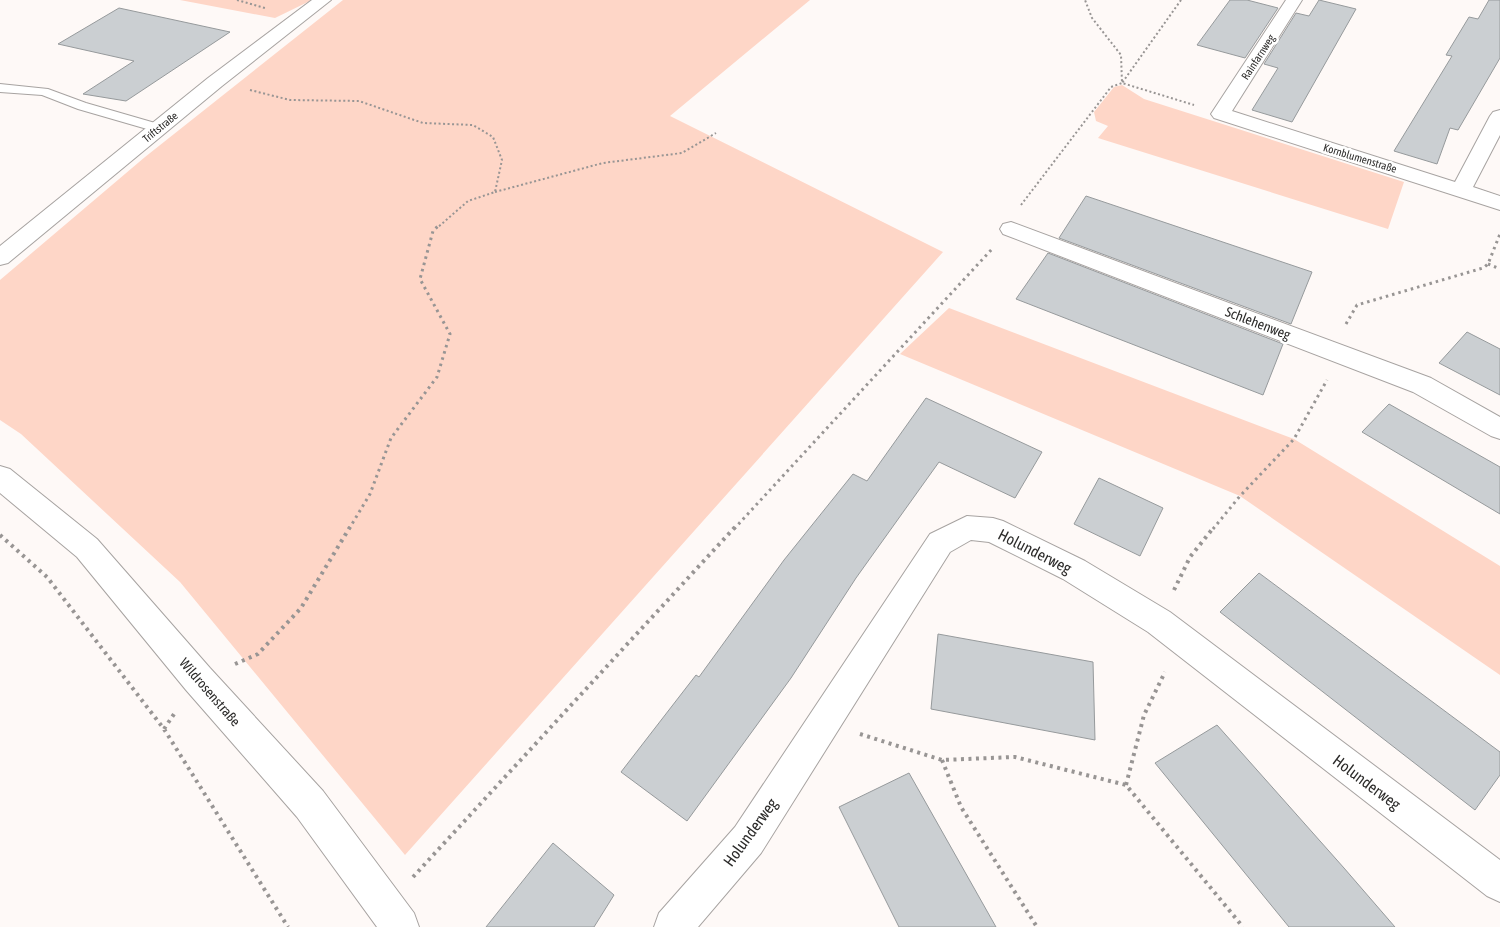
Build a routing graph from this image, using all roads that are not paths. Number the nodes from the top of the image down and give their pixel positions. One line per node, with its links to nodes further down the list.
1 (323, 0): 6 (street, Triftstraße)
2 (1294, 0): 4 (street, Rainfarnweg)
3 (0, 88): 6 (lane)
4 (1221, 114): 7 (street, Kornblumenstraße)
5 (1500, 116): 7 (street)
6 (158, 128): 10 (street, Triftstraße)
7 (1461, 190): 8 (street, Kornblumenstraße)
8 (1500, 203)
9 (1011, 229): 11 (street, Schlehenweg)
10 (0, 258)
11 (1500, 429)
12 (0, 477): 14 (street, Wildrosenstraße)
13 (1500, 883): 15 (street, Holunderweg)
14 (393, 917)
15 (673, 927)

